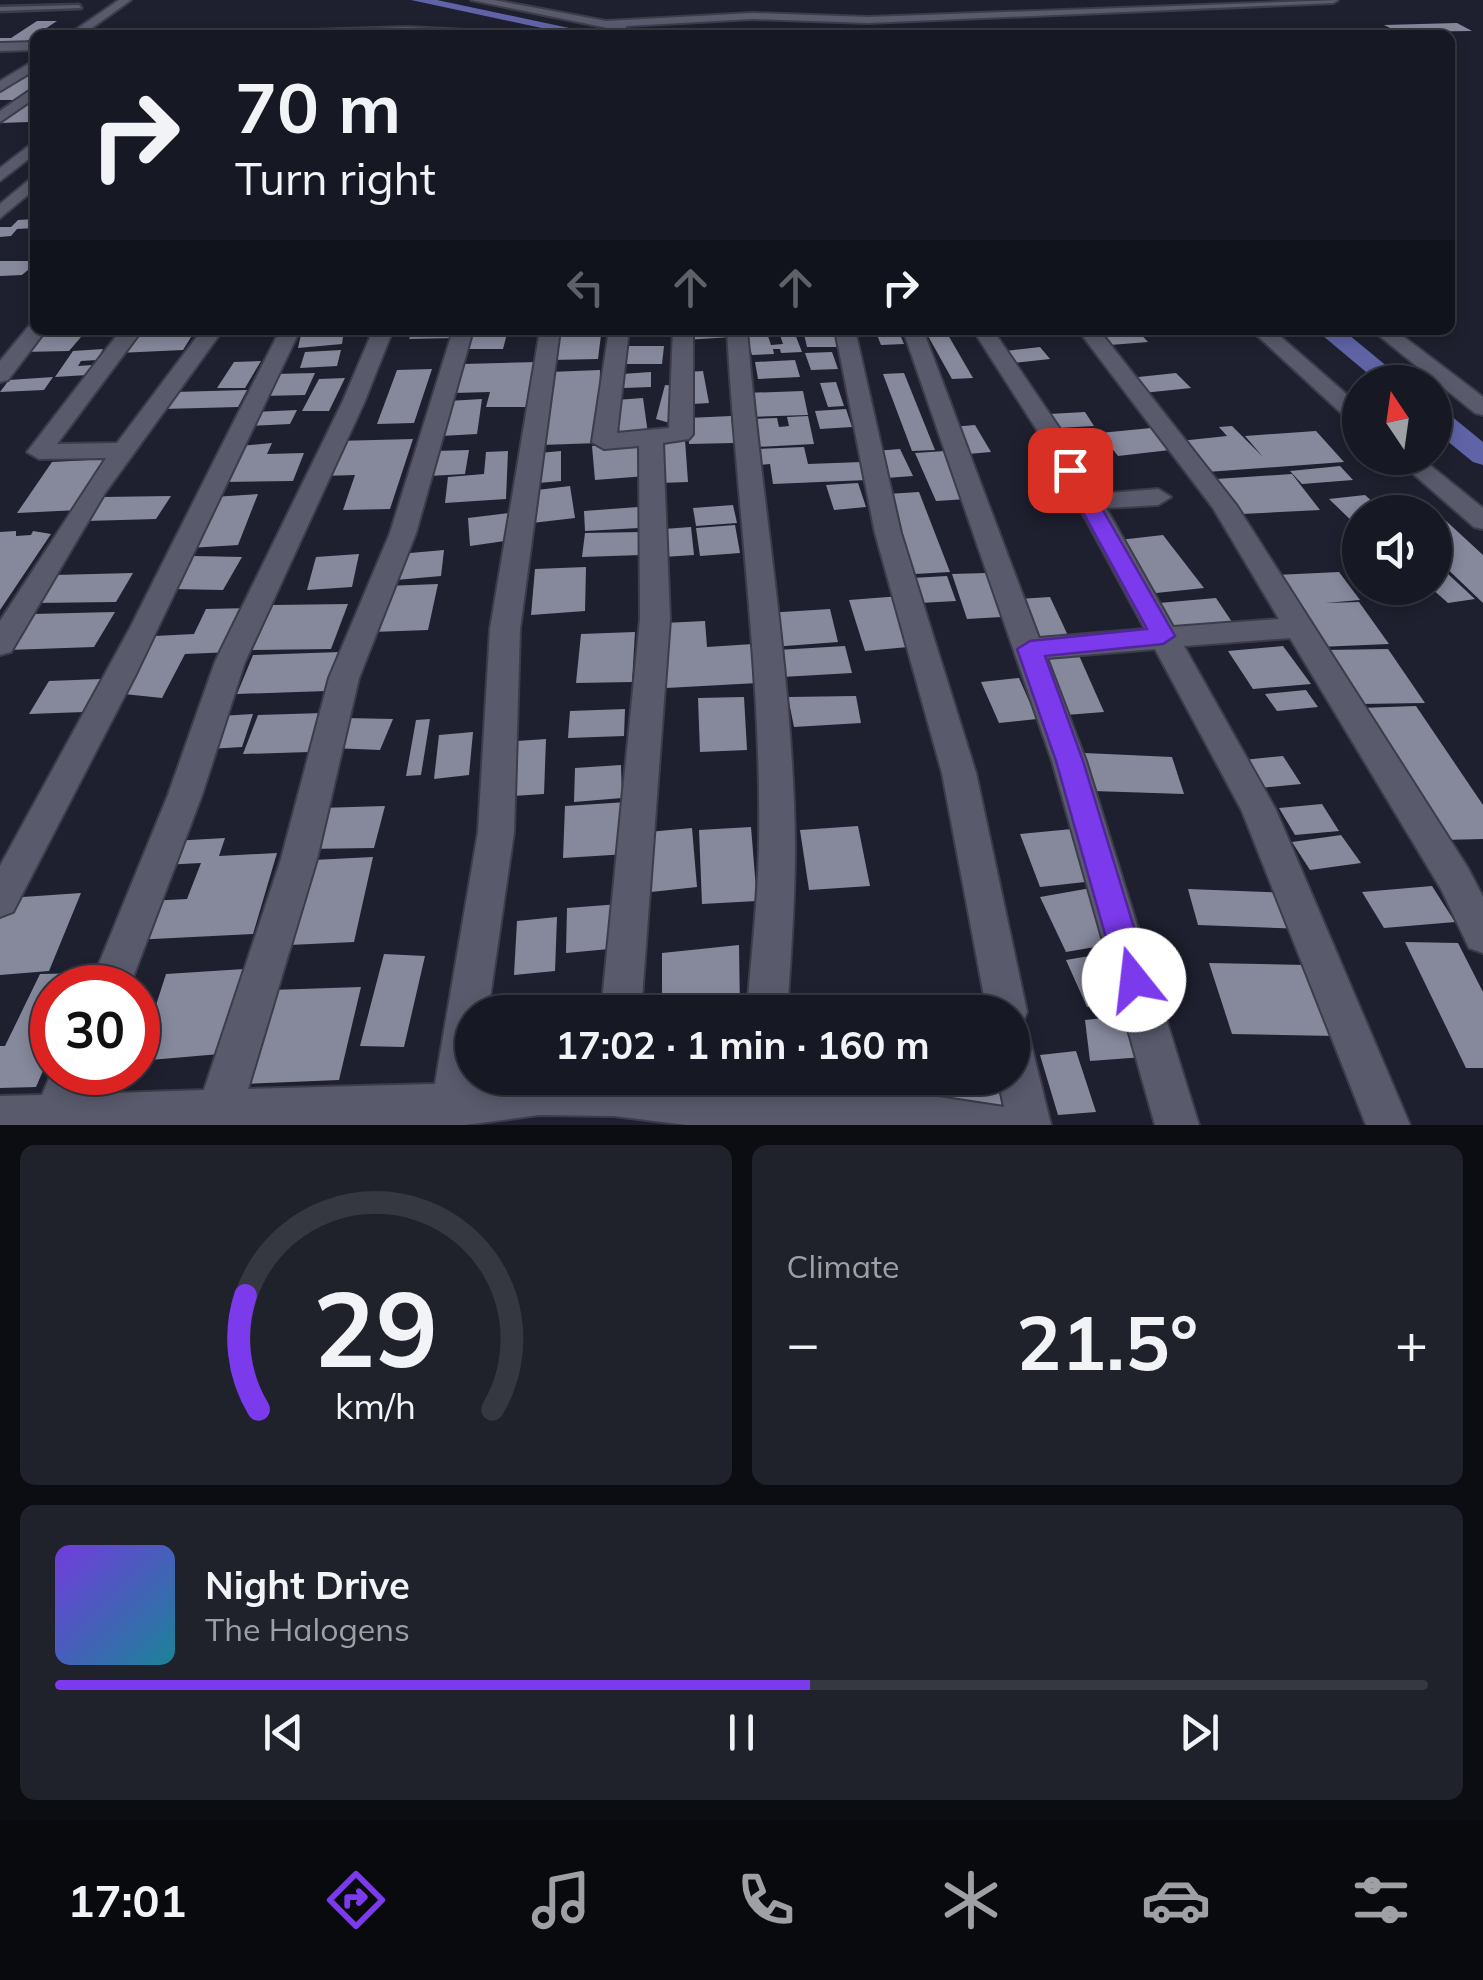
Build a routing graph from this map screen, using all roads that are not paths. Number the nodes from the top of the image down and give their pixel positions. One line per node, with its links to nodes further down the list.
1 (126, 0): 7 (street)
2 (476, 0): 6 (street)
3 (1333, 0): 6 (street)
4 (78, 7): 5 (lane)
5 (0, 8)
6 (607, 24): 8 (street)
7 (81, 30)
8 (638, 30)
9 (30, 46): 10 (street)
10 (0, 47)
11 (30, 67): 12 (street)
12 (0, 86)
13 (30, 95): 14 (street)
14 (0, 118)
15 (30, 150): 16 (street)
16 (0, 176)
17 (30, 185): 18 (street)
18 (0, 213)
19 (32, 335): 35 (street)
20 (128, 335): 39 (street)
21 (209, 335): 39 (street)
22 (287, 335): 48 (street)
23 (381, 335): 50 (street)
24 (462, 335): 59 (street)
25 (549, 335): 57 (street)
26 (619, 335): 38 (street)
27 (683, 335): 38 (street)
28 (737, 335): 52 (street)
29 (846, 335): 53 (street)
30 (915, 335): 47 (street)
31 (986, 335): 42 (street)
32 (1092, 335): 44 (street)
33 (1267, 335): 36 (street)
34 (1388, 335): 37 (street)
35 (0, 375)
36 (1342, 402)
37 (1483, 408)
38 (651, 438): 51 (street)
39 (124, 450): 46 (street)
40 (1428, 475): 43 (street)
41 (1158, 497): 42 (street)
42 (1086, 502): 45 (street)
43 (1483, 521)
44 (1299, 627): 45 (street); 49 (street)
45 (1163, 636): 47 (street); 66 (street)
46 (0, 645)
47 (1030, 649): 65 (street)
48 (0, 901)
49 (1483, 936)
50 (119, 965)
51 (622, 995)
52 (768, 995)
53 (1003, 995)
54 (64, 1095): 60 (street)
55 (1023, 1095): 64 (street)
56 (603, 1098): 57 (street); 58 (street)
57 (453, 1105): 59 (street)
58 (760, 1105): 62 (street)
59 (220, 1112): 60 (street)
60 (55, 1117): 61 (street)
61 (0, 1118)
62 (920, 1120): 63 (street)
63 (993, 1125)
64 (1029, 1125)
65 (1177, 1125)
66 (1388, 1125)

